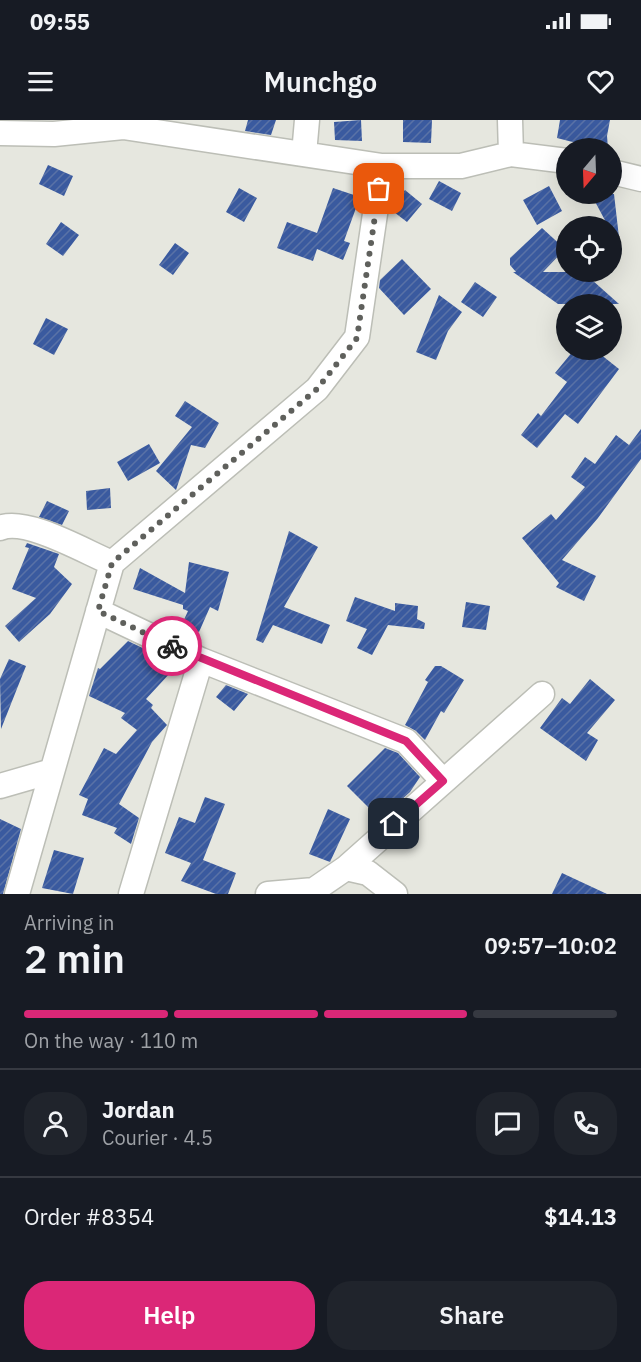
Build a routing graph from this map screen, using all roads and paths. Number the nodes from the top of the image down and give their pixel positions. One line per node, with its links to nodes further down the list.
1 (307, 120): 4 (street)
2 (510, 120): 5 (street)
3 (0, 133): 4 (street)
4 (304, 154): 7 (street)
5 (511, 154): 6 (street); 7 (street)
6 (556, 160)
7 (382, 166): 11 (street)
8 (622, 174): 9 (street)
9 (641, 179)
10 (0, 528): 11 (street)
11 (112, 563): 12 (street)
12 (98, 611): 13 (street); 15 (street)
13 (201, 660): 16 (street); 20 (street)
14 (542, 694): 16 (street)
15 (52, 771): 17 (street); 19 (street)
16 (443, 781): 18 (street)
17 (0, 786)
18 (346, 868): 21 (street); 22 (street)
19 (17, 894)
20 (131, 894)
21 (268, 894)
22 (395, 894)

